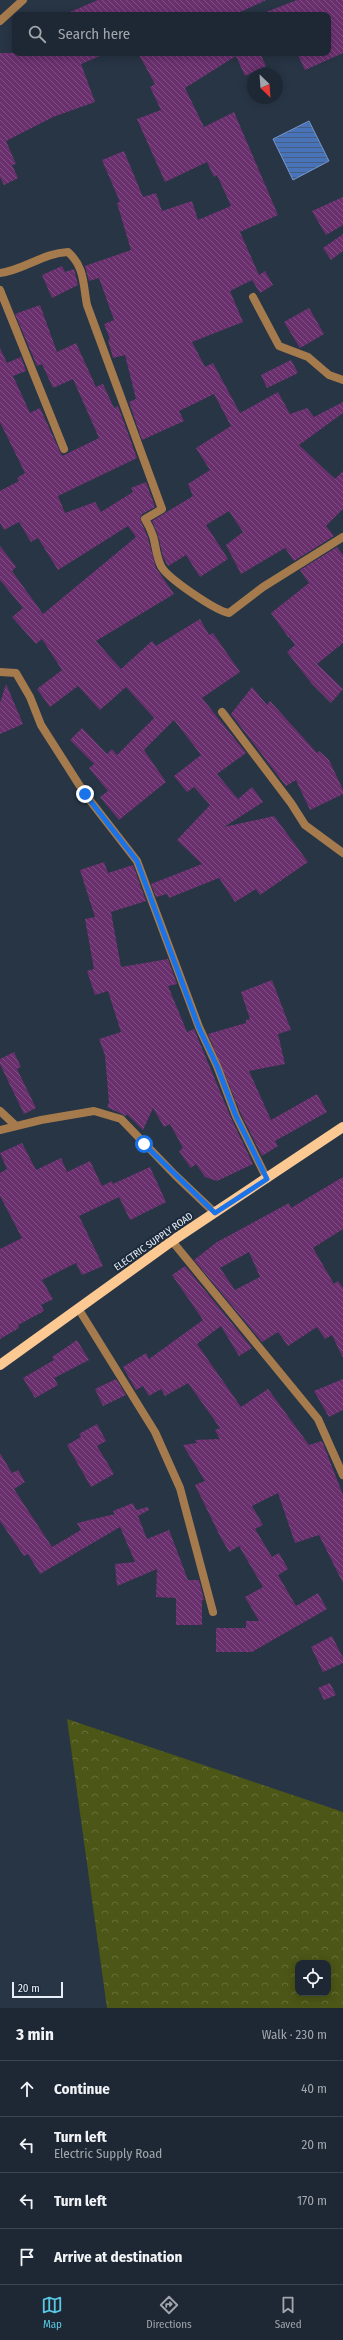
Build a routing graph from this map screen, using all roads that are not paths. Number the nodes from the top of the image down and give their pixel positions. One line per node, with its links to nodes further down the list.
1 (23, 0): 2 (street)
2 (0, 21)
3 (0, 273): 8 (street)
4 (0, 290): 7 (street)
5 (253, 297): 6 (street)
6 (343, 380)
7 (64, 449)
8 (343, 537)
9 (0, 672): 16 (street)
10 (222, 712): 11 (street)
11 (343, 853)
12 (0, 1111): 13 (street)
13 (15, 1125): 15 (street); 17 (street)
14 (343, 1128): 16 (main road, ELECTRIC SUPPLY ROAD)
15 (0, 1130)
16 (267, 1179): 17 (main road, ELECTRIC SUPPLY ROAD)
17 (215, 1213): 18 (main road, ELECTRIC SUPPLY ROAD)
18 (172, 1241): 19 (main road, ELECTRIC SUPPLY ROAD); 21 (street)
19 (78, 1308): 20 (main road, ELECTRIC SUPPLY ROAD); 22 (street)
20 (0, 1365)
21 (343, 1475)
22 (213, 1612)

